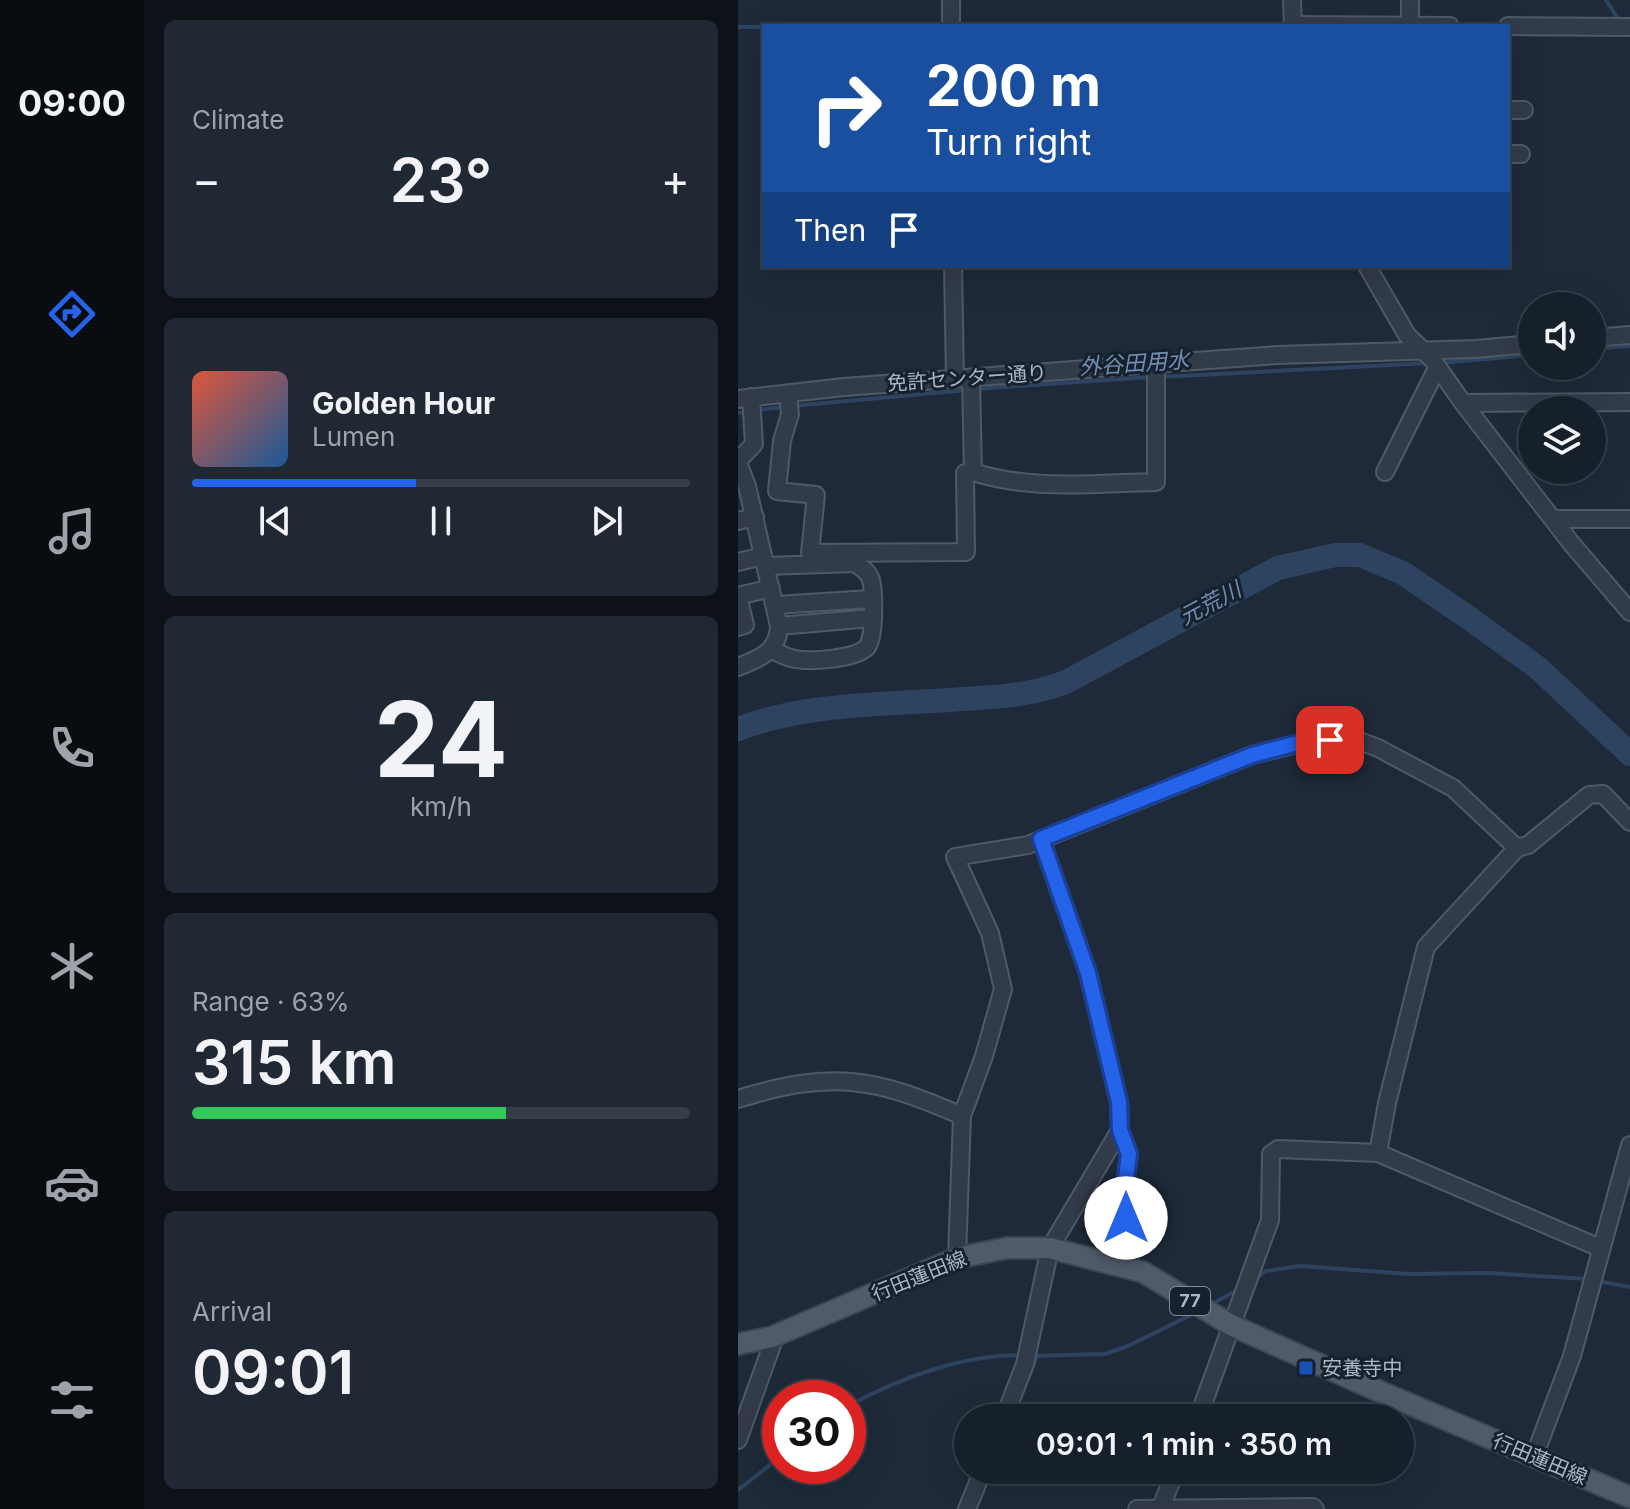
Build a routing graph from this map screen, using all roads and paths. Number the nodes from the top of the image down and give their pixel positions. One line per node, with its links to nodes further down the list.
1 (951, 0): 4 (street)
2 (1292, 0): 5 (street)
3 (1410, 0): 6 (street)
4 (951, 24)
5 (1293, 24)
6 (1410, 24)
7 (1510, 26): 8 (street)
8 (1624, 27)
9 (953, 268): 17 (street)
10 (1368, 268): 14 (street)
11 (1630, 335): 12 (street)
12 (1606, 337)
13 (1518, 345): 14 (street, 免許センター通り)
14 (1422, 352): 15 (street, 免許センター通り); 16 (street)
15 (1156, 363): 17 (street, 免許センター通り); 23 (street)
16 (1437, 368): 21 (street); 24 (street)
17 (963, 378): 18 (street, 免許センター通り); 23 (street)
18 (788, 394): 19 (street, 免許センター通り); 23 (street)
19 (745, 398): 22 (street)
20 (1630, 402): 21 (street)
21 (1463, 403): 26 (street)
22 (738, 462): 25 (street)
23 (973, 472)
24 (1385, 472)
25 (746, 519): 28 (street)
26 (1553, 519): 27 (street); 33 (street)
27 (1630, 519)
28 (764, 561): 29 (street); 30 (street); 31 (street)
29 (738, 562)
30 (771, 588): 32 (street); 36 (street)
31 (871, 599): 32 (street); 34 (street)
32 (775, 605): 35 (street)
33 (1630, 612)
34 (872, 618): 35 (street); 37 (street)
35 (779, 626): 37 (street)
36 (738, 627)
37 (772, 650): 38 (street)
38 (738, 667)
39 (1630, 822): 41 (street)
40 (1041, 839): 41 (street); 43 (street); 44 (street)
41 (1517, 848): 46 (street)
42 (738, 1099): 43 (street)
43 (962, 1116): 49 (street)
44 (1120, 1130): 47 (street); 50 (street)
45 (1630, 1145): 48 (street)
46 (1378, 1153): 48 (street); 51 (street)
47 (1050, 1248): 49 (main road, 行田蓮田線 / 77); 50 (main road, 行田蓮田線 / 77); 54 (street)
48 (1600, 1248): 57 (street)
49 (957, 1258): 52 (main road, 行田蓮田線 / 77)
50 (1130, 1268): 51 (main road, 行田蓮田線 / 77)
51 (1231, 1325): 55 (street); 57 (main road, 行田蓮田線 / 77)
52 (772, 1337): 53 (main road, 行田蓮田線 / 77); 56 (street)
53 (738, 1344)
54 (1009, 1404)
55 (1203, 1404)
56 (738, 1440)
57 (1534, 1457): 60 (main road, 行田蓮田線 / 77)
58 (977, 1484): 62 (street)
59 (1170, 1484): 61 (street)
60 (1630, 1500): 65 (main road)
61 (1161, 1507): 63 (street); 64 (street)
62 (967, 1509)
63 (1137, 1509)
64 (1315, 1509)
65 (1626, 1509)

